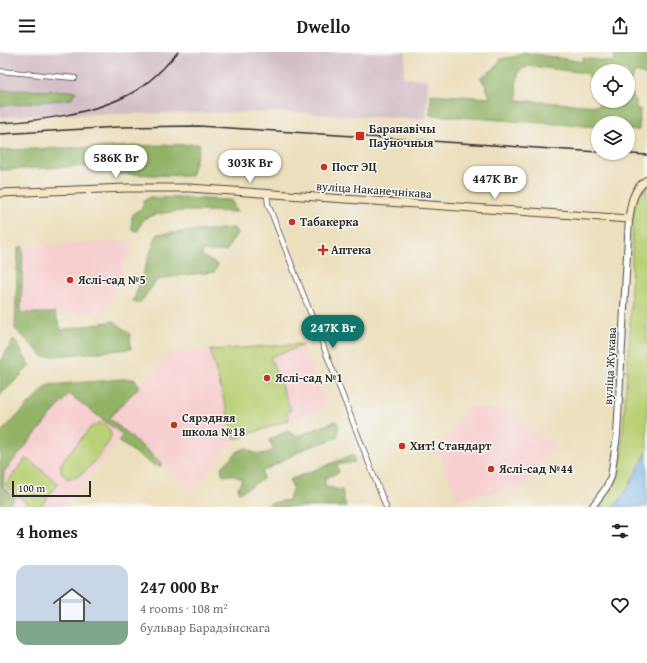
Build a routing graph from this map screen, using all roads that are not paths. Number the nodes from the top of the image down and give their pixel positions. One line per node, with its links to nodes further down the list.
1 (0, 71): 2 (street)
2 (75, 78)
3 (647, 180): 6 (main road)
4 (0, 193): 5 (main road, вуліца Наканечнікава)
5 (267, 195): 6 (main road, вуліца Наканечнікава); 7 (street)
6 (628, 219): 8 (street, вуліца Жукава)
7 (386, 507)
8 (592, 507)

